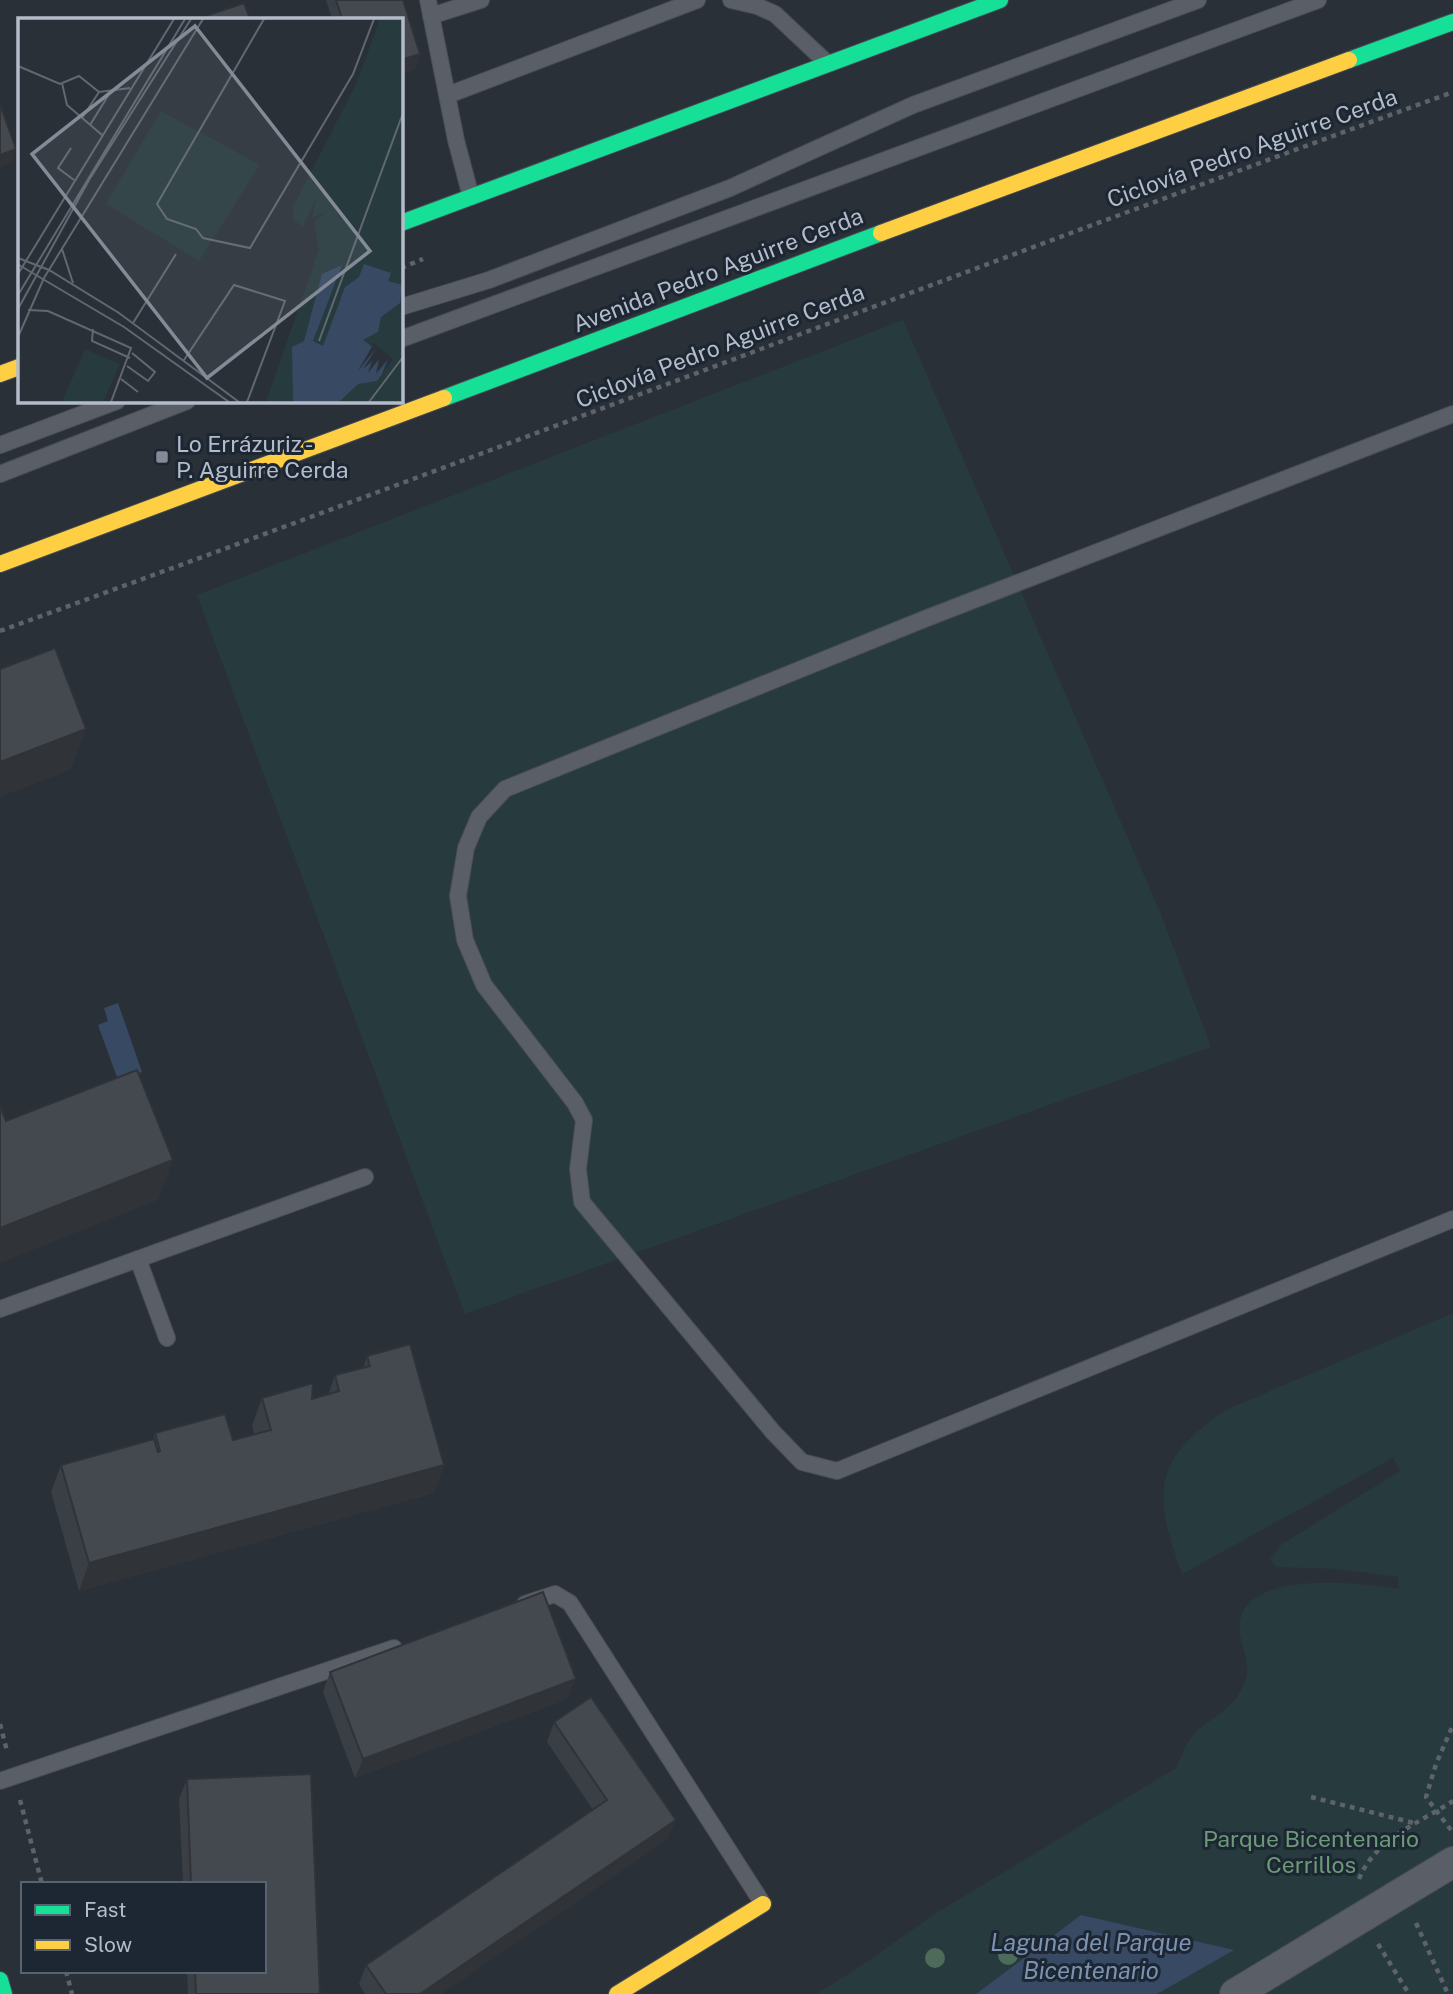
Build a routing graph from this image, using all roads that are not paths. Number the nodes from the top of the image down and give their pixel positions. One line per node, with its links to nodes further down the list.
1 (481, 0): 7 (lane)
2 (697, 0): 10 (lane)
3 (731, 0): 9 (lane)
4 (1000, 0): 9 (main road)
5 (1198, 0): 13 (lane)
6 (1318, 0): 14 (lane)
7 (430, 8): 10 (lane)
8 (1453, 22): 22 (main road, Avenida Pedro Aguirre Cerda)
9 (827, 63): 11 (main road)
10 (447, 95): 11 (lane)
11 (471, 197): 12 (main road)
12 (402, 223)
13 (402, 306)
14 (402, 339)
15 (18, 367): 16 (main road)
16 (0, 374)
17 (114, 402): 20 (lane)
18 (184, 402): 21 (lane)
19 (1453, 414): 24 (lane)
20 (0, 445)
21 (0, 474)
22 (0, 564)
23 (365, 1177): 25 (lane)
24 (1453, 1219)
25 (138, 1259): 26 (lane); 27 (lane)
26 (0, 1308)
27 (167, 1338)
28 (508, 1610): 32 (lane)
29 (404, 1645): 30 (lane)
30 (0, 1781)
31 (1453, 1862): 36 (street)
32 (763, 1905): 35 (main road)
33 (0, 1980): 34 (main road)
34 (4, 1994)
35 (618, 1994)
36 (1235, 1994)

